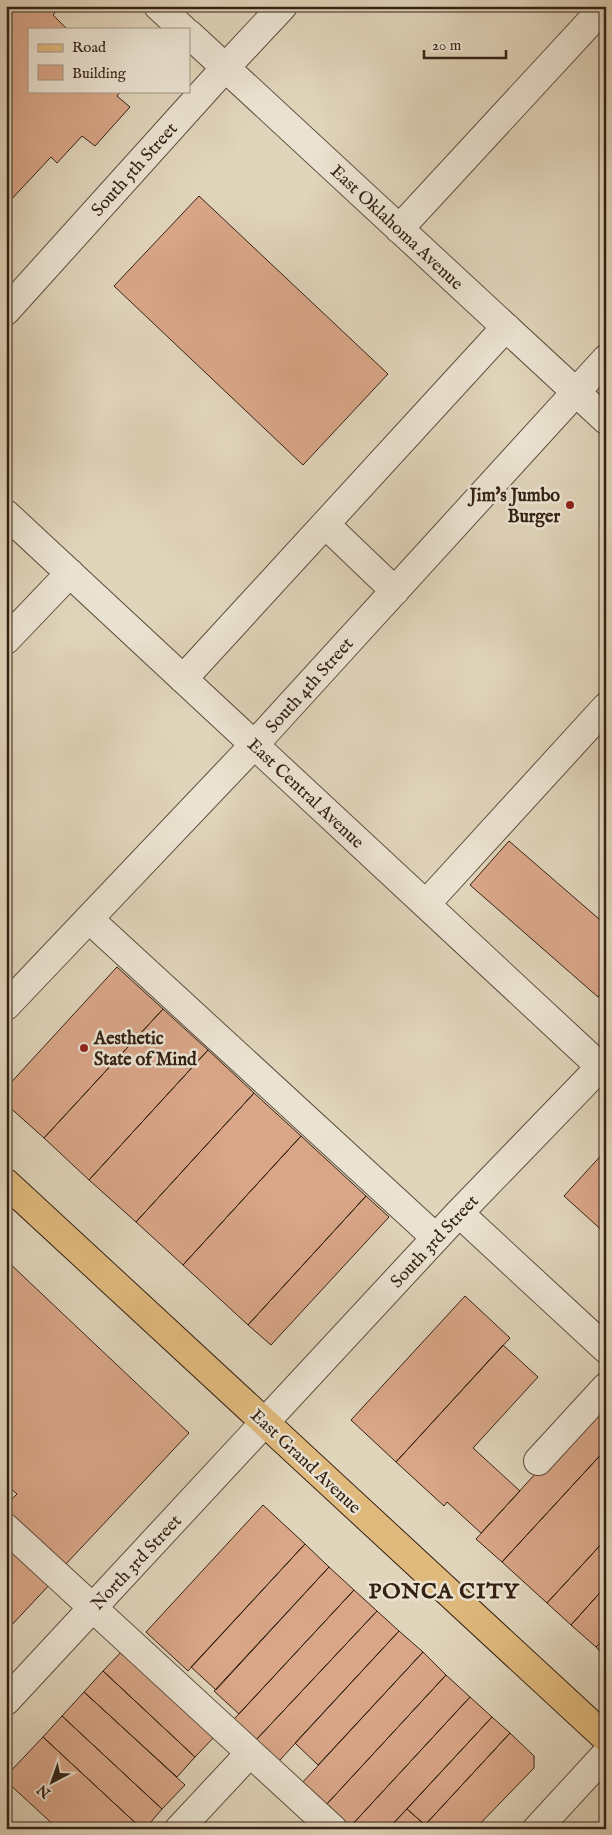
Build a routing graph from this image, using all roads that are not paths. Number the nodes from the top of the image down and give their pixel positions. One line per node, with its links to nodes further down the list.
1 (158, 6): 4 (street)
2 (283, 6): 6 (street, South 5th Street)
3 (605, 6): 7 (street)
4 (182, 28)
5 (190, 35): 6 (street, East Oklahoma Avenue)
6 (225, 68): 7 (street, East Oklahoma Avenue); 8 (street, South 5th Street)
7 (399, 229): 9 (street, East Oklahoma Avenue)
8 (6, 311)
9 (506, 327): 11 (street, East Oklahoma Avenue); 14 (street)
10 (606, 358): 11 (street, South 4th Street)
11 (576, 392): 12 (street, East Oklahoma Avenue); 16 (street, South 4th Street)
12 (606, 420)
13 (6, 514): 15 (street, East Central Avenue)
14 (325, 524): 16 (street); 18 (street)
15 (70, 573): 17 (street); 18 (street, East Central Avenue)
16 (395, 591): 20 (street, South 4th Street)
17 (6, 640)
18 (183, 679): 20 (street, East Central Avenue)
19 (606, 707): 21 (street)
20 (254, 745): 21 (street, East Central Avenue); 22 (street, South 4th Street)
21 (426, 904): 24 (street, East Central Avenue)
22 (89, 918): 23 (street, South 4th Street); 27 (street)
23 (6, 1006)
24 (604, 1067): 26 (street, South 3rd Street)
25 (6, 1183): 30 (main road, East Grand Avenue)
26 (459, 1213): 27 (street, South 3rd Street); 28 (street)
27 (436, 1238): 30 (street, South 3rd Street)
28 (606, 1349)
29 (604, 1393): 31 (street)
30 (264, 1422): 33 (street, North 3rd Street); 35 (main road, East Grand Avenue)
31 (538, 1461)
32 (6, 1528): 33 (street)
33 (92, 1608): 34 (street, North 3rd Street); 36 (street)
34 (6, 1701)
35 (606, 1738)
36 (250, 1753): 38 (street); 39 (street)
37 (606, 1754): 40 (street)
38 (179, 1829)
39 (333, 1829)
40 (536, 1829)

